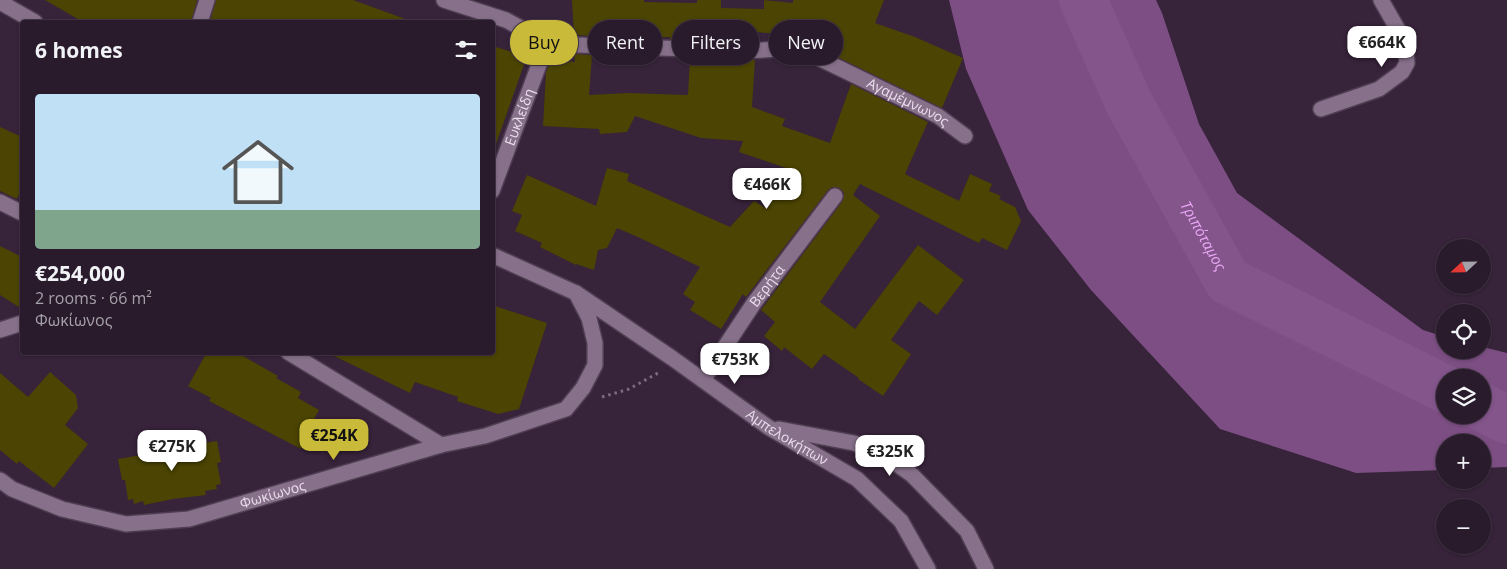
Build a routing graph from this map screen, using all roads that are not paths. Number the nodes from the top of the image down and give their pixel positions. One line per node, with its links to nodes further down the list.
1 (207, 0): 6 (street)
2 (444, 0): 7 (street, Αγαμέμνωνος)
3 (1381, 0): 10 (street)
4 (0, 2): 5 (street)
5 (32, 20)
6 (201, 20)
7 (510, 22)
8 (578, 45): 11 (street, Αγαμέμνωνος)
9 (539, 65): 12 (street, Ευκλείδη)
10 (1322, 109)
11 (965, 136)
12 (495, 183)
13 (835, 196): 21 (street, Βερήτα)
14 (0, 202): 15 (street)
15 (20, 212)
16 (495, 256): 17 (street, Αμπελοκήπων)
17 (576, 293): 21 (street, Αμπελοκήπων); 23 (street, Φωκίωνος)
18 (20, 324): 19 (street)
19 (0, 330)
20 (293, 355): 23 (street)
21 (703, 380): 22 (street, Αμπελοκήπων)
22 (768, 427): 25 (street, Αμπελοκήπων); 26 (street)
23 (441, 446): 24 (street, Φωκίωνος)
24 (0, 480)
25 (928, 569)
26 (986, 569)

